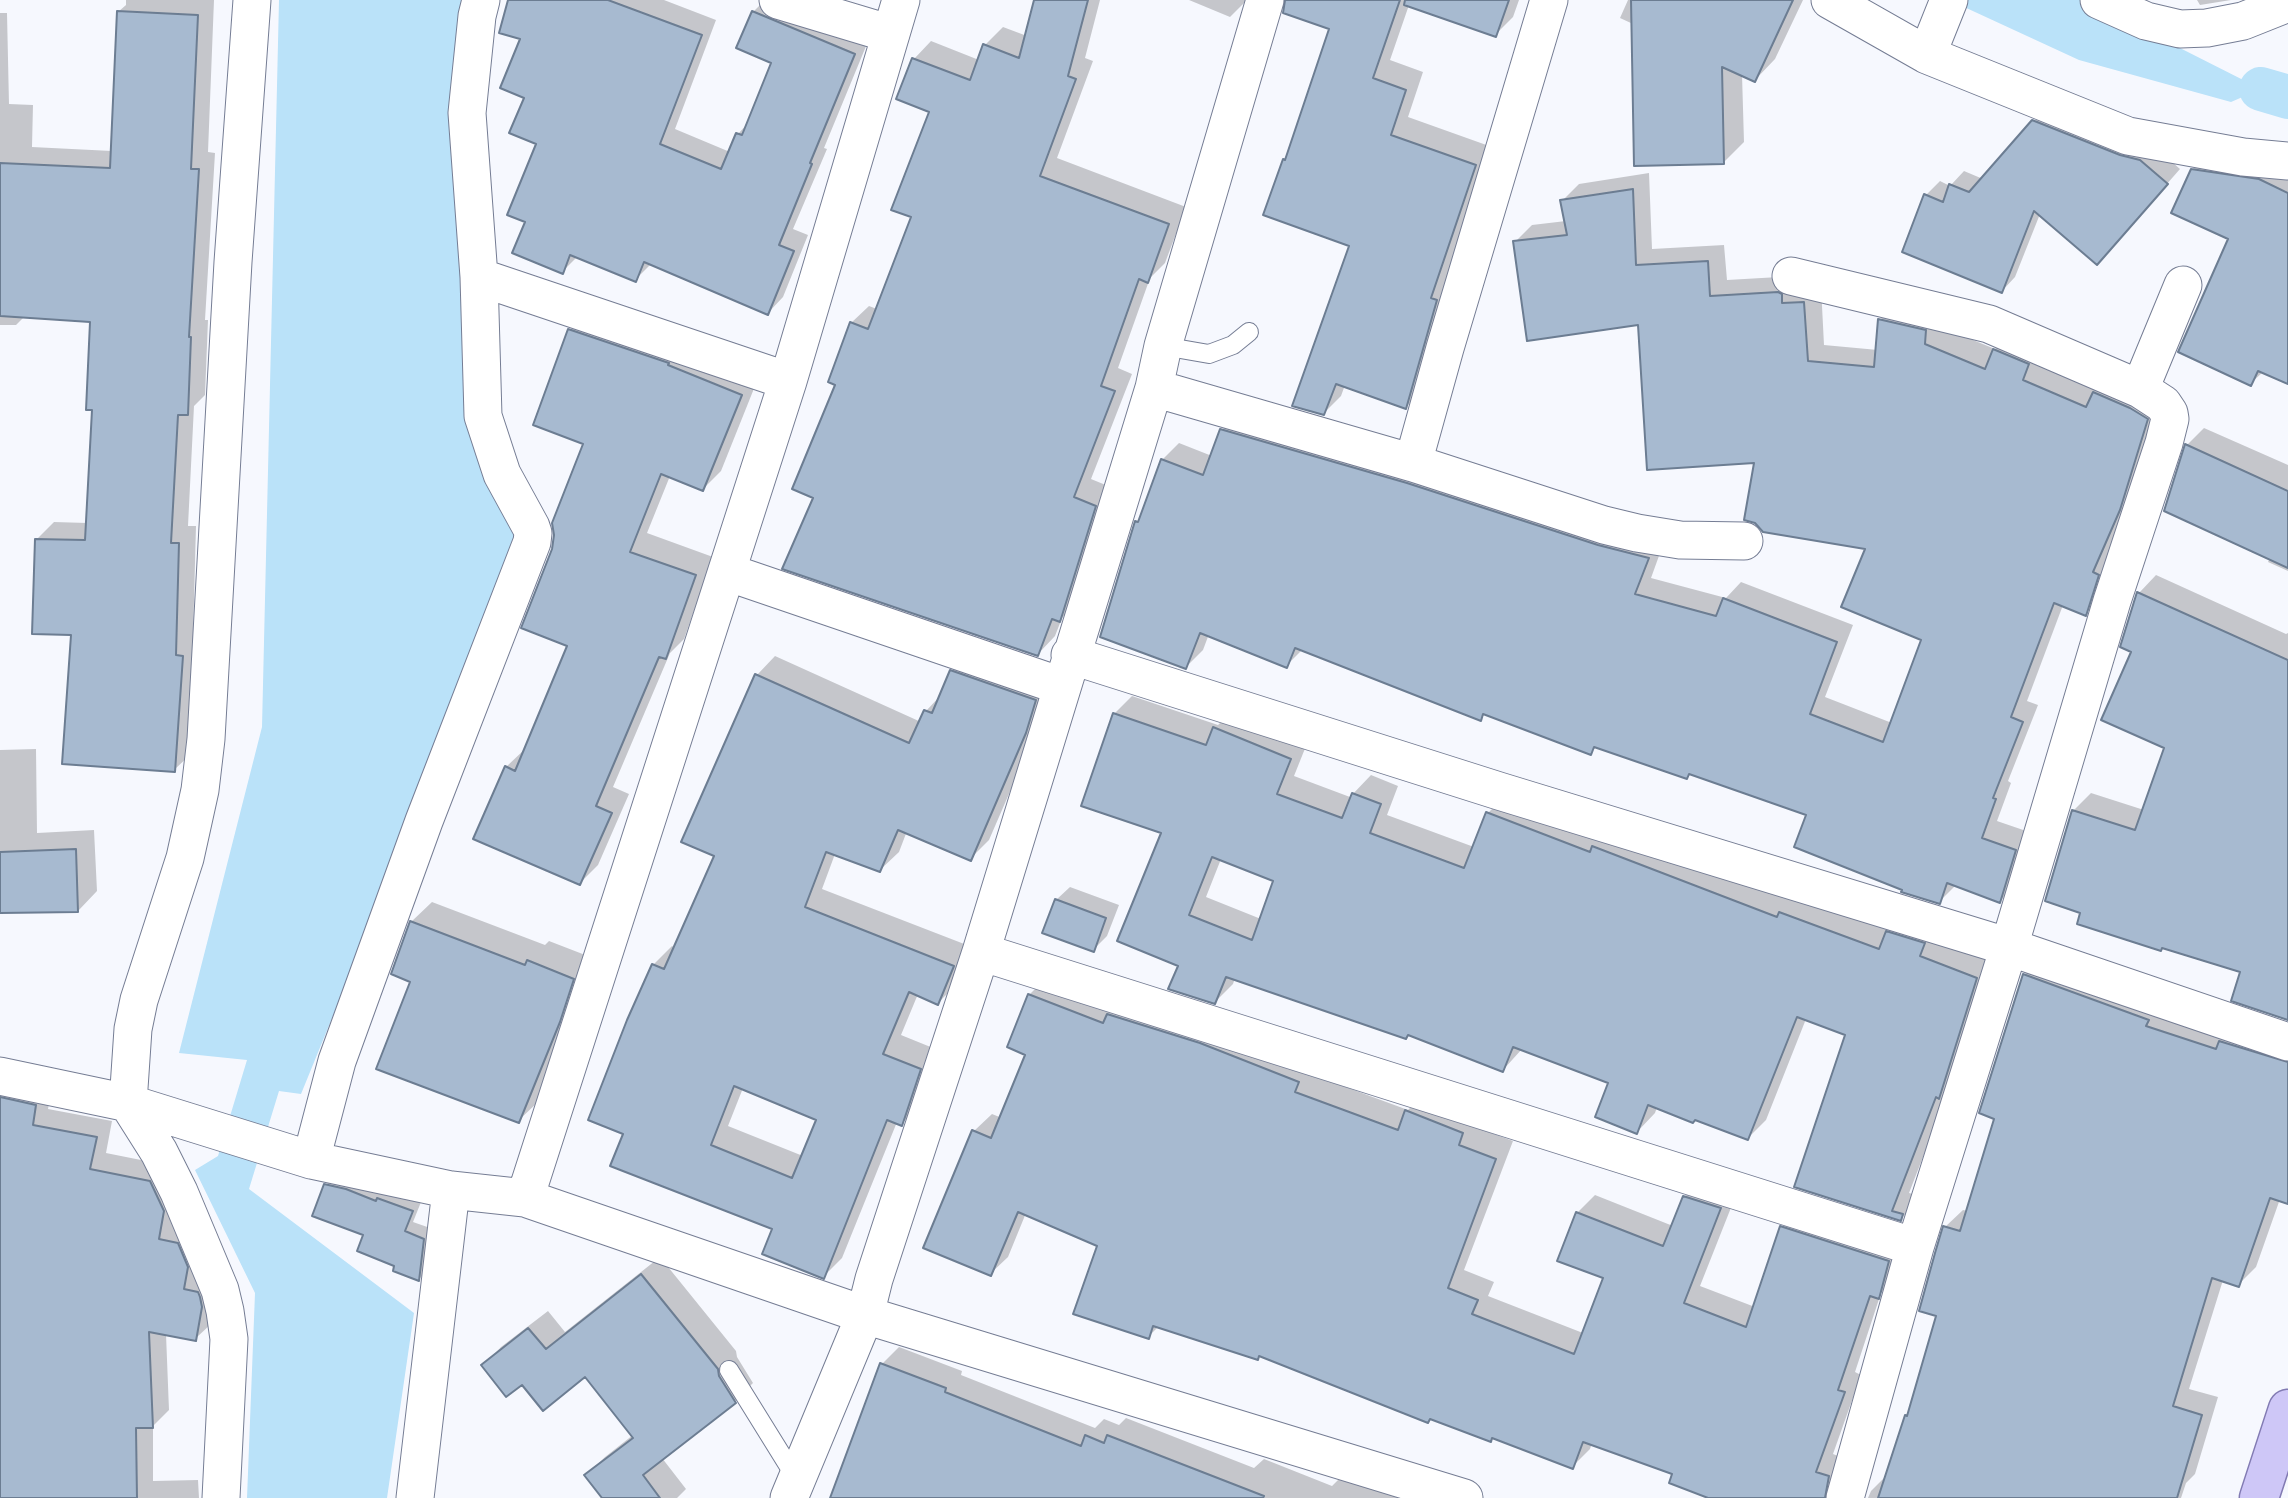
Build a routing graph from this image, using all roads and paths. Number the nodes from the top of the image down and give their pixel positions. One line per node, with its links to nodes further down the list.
1 (252, 0): 29 (street)
2 (481, 0): 14 (street)
3 (778, 0): 10 (street)
4 (1265, 0): 17 (street)
5 (1549, 0): 21 (street)
6 (1830, 0): 11 (street)
7 (1949, 0): 11 (street)
8 (2099, 0): 9 (street)
9 (2288, 3)
10 (896, 17): 18 (street)
11 (1931, 47): 12 (street)
12 (2288, 161)
13 (1791, 276): 20 (street)
14 (479, 277): 18 (street); 30 (street)
15 (2183, 285): 20 (street)
16 (1249, 332): 17 (lane)
17 (1163, 346): 19 (street)
18 (788, 381): 23 (street)
19 (1154, 388): 21 (street); 24 (street)
20 (2140, 389): 25 (street)
21 (1413, 463): 22 (street)
22 (1744, 541)
23 (726, 572): 24 (street); 32 (street)
24 (1066, 671): 25 (street); 26 (street)
25 (2009, 947): 27 (street); 33 (street)
26 (981, 952): 33 (street); 34 (street)
27 (2288, 1042)
28 (0, 1076): 29 (street)
29 (128, 1103): 30 (street); 38 (street)
30 (299, 1156): 31 (street)
31 (451, 1190): 32 (street); 39 (street)
32 (525, 1198): 34 (street)
33 (1915, 1247): 41 (street)
34 (864, 1315): 37 (street); 40 (street)
35 (729, 1370): 37 (lane)
36 (2288, 1409): 42 (main road)
37 (792, 1488)
38 (221, 1498)
39 (415, 1498)
40 (1464, 1498)
41 (1845, 1498)
42 (2259, 1498)

